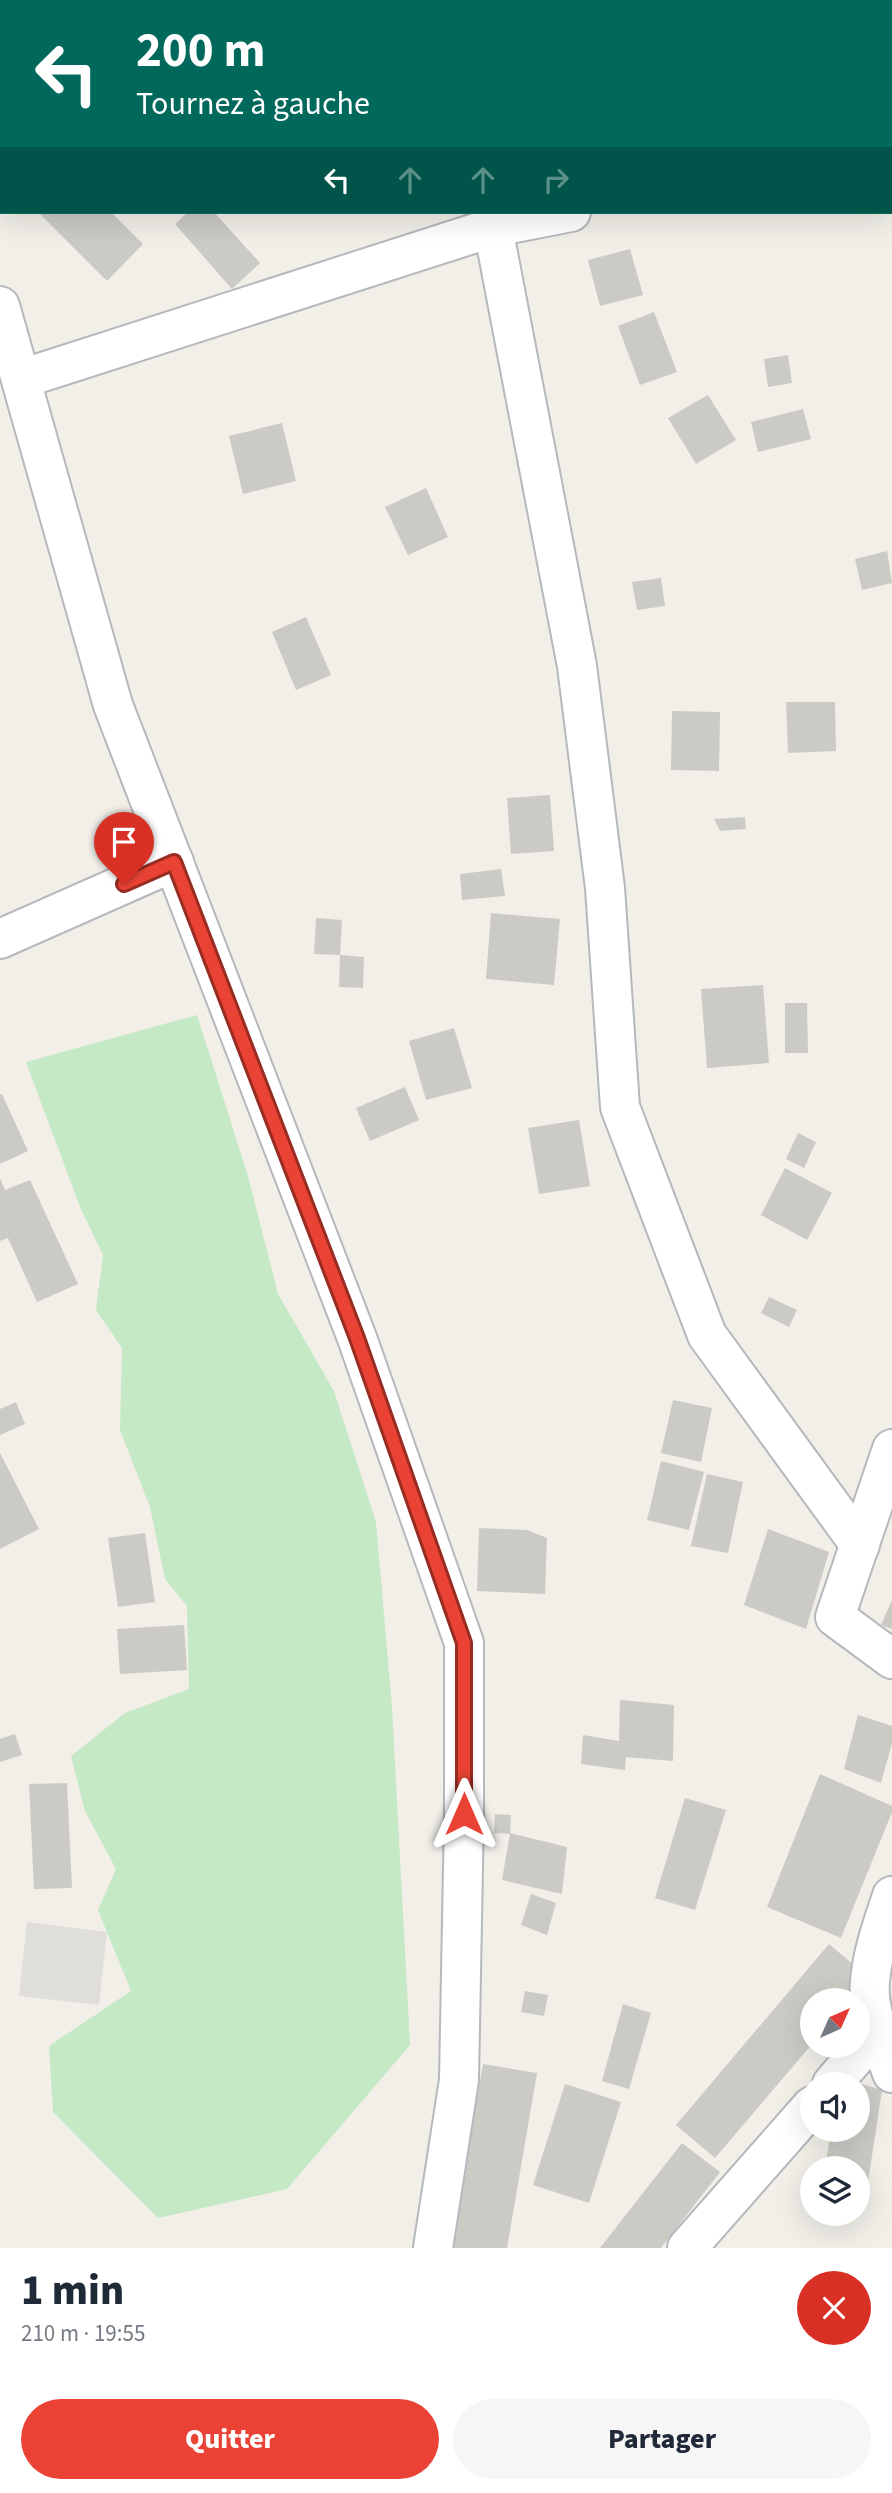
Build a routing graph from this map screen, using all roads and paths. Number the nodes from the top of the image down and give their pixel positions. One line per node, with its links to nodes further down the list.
1 (548, 214): 2 (street)
2 (492, 219): 4 (street); 8 (street)
3 (0, 306): 4 (street)
4 (21, 379): 5 (street)
5 (174, 862): 6 (street); 15 (street)
6 (0, 939)
7 (892, 1449): 8 (street)
8 (860, 1545): 9 (street)
9 (892, 1659)
10 (892, 1896): 11 (street)
11 (877, 2032): 12 (street); 13 (street)
12 (842, 2072)
13 (892, 2073)
14 (800, 2120): 16 (street)
15 (433, 2248)
16 (687, 2248)

